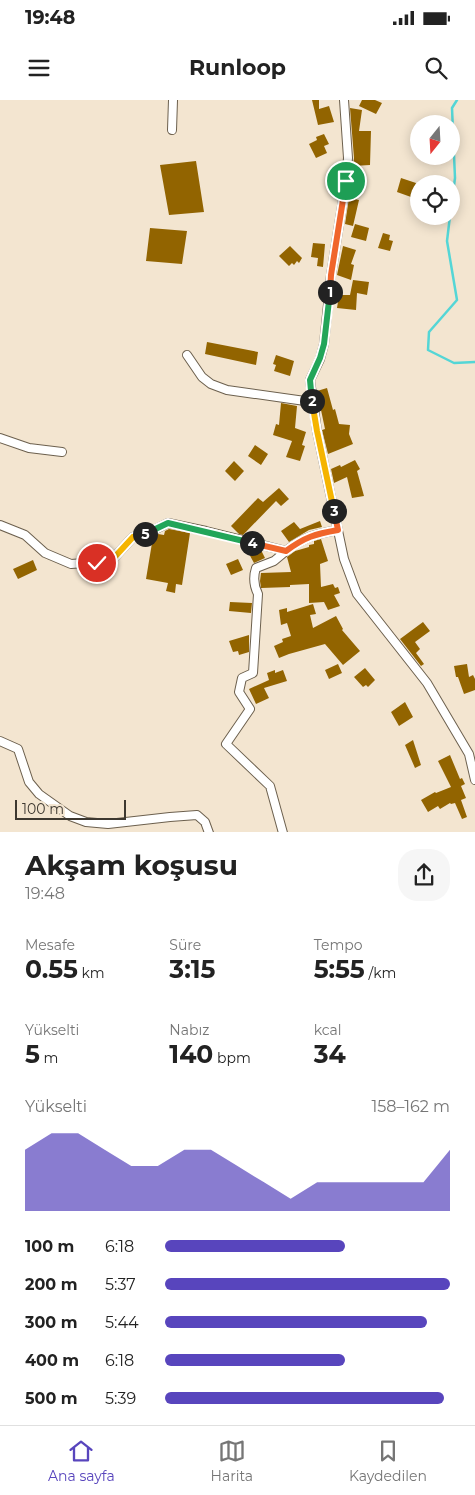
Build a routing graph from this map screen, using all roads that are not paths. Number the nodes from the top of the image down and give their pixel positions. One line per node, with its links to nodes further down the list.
1 (173, 100): 3 (street)
2 (344, 100): 5 (street)
3 (172, 130)
4 (187, 355): 5 (street)
5 (312, 402): 9 (street)
6 (0, 438): 7 (street)
7 (62, 452)
8 (0, 524): 10 (street)
9 (338, 530): 10 (street); 12 (street)
10 (286, 551): 14 (street)
11 (0, 741): 13 (street)
12 (475, 780)
13 (209, 832)
14 (283, 832)

